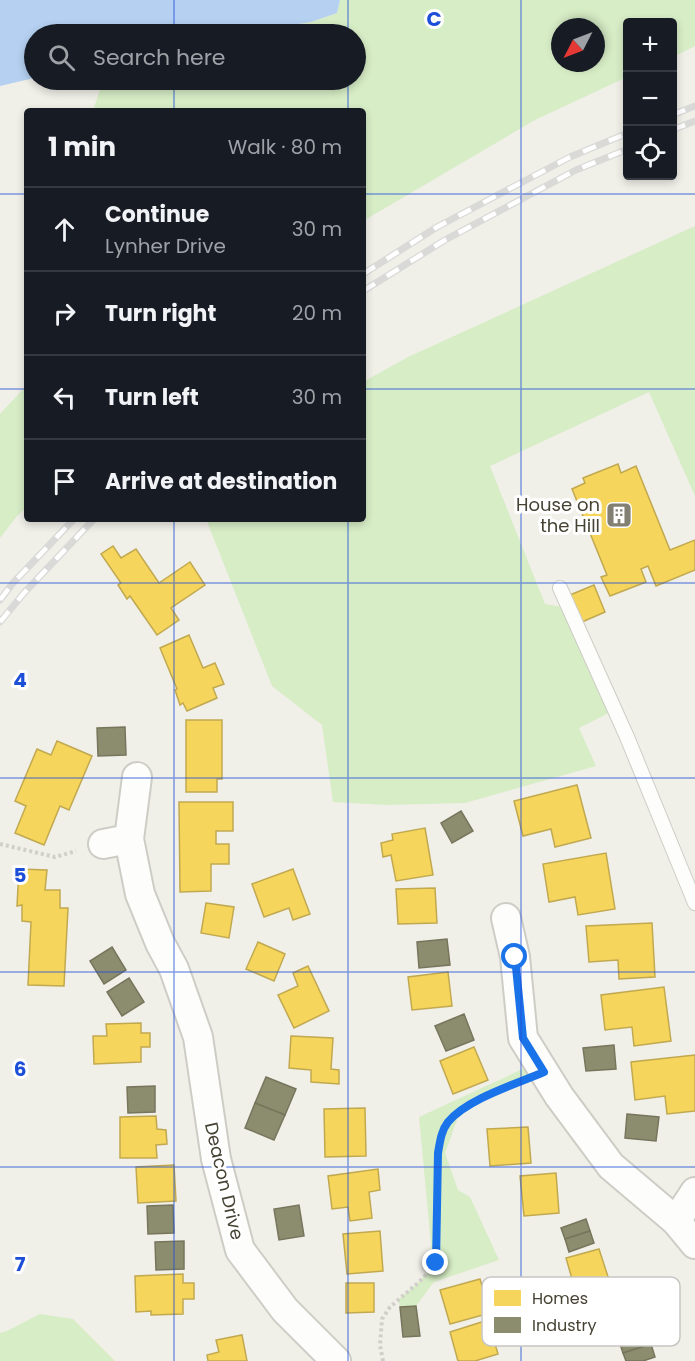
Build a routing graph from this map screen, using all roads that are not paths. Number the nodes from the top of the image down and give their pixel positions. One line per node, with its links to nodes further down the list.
1 (560, 588): 3 (lane)
2 (137, 777): 8 (street, Deacon Drive)
3 (695, 903)
4 (506, 918): 6 (street)
5 (695, 1192): 6 (street)
6 (676, 1221): 7 (street)
7 (695, 1244)
8 (336, 1361)

